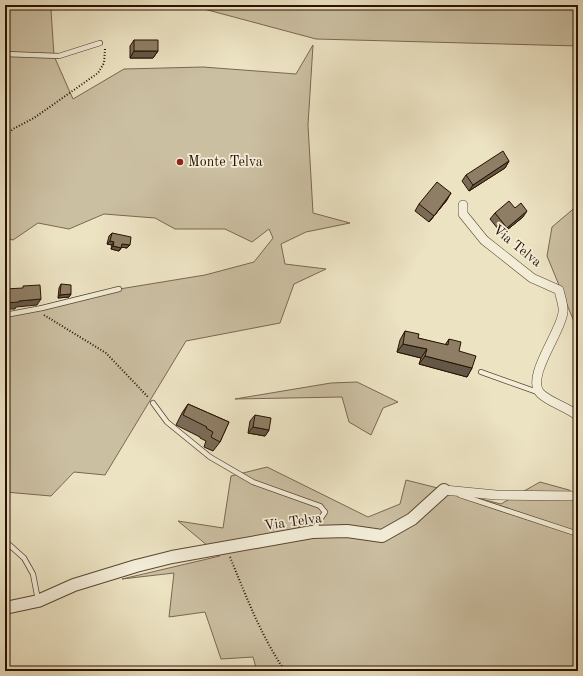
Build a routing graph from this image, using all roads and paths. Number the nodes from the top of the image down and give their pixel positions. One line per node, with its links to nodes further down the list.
1 (100, 43): 2 (lane); 3 (path)
2 (5, 54)
3 (5, 137)
4 (463, 205): 9 (street, Via Telva)
5 (119, 289): 6 (lane)
6 (42, 308): 7 (lane); 10 (path)
7 (6, 315)
8 (481, 372): 9 (lane)
9 (540, 393): 11 (street)
10 (153, 403): 14 (lane)
11 (578, 416)
12 (444, 490): 13 (street); 14 (street, Via Telva); 15 (lane)
13 (578, 496)
14 (312, 532): 17 (street, Via Telva)
15 (578, 534)
16 (5, 541): 18 (lane)
17 (226, 548): 18 (street, Via Telva); 20 (path)
18 (38, 601): 19 (street, Via Telva)
19 (5, 608)
20 (285, 671)

